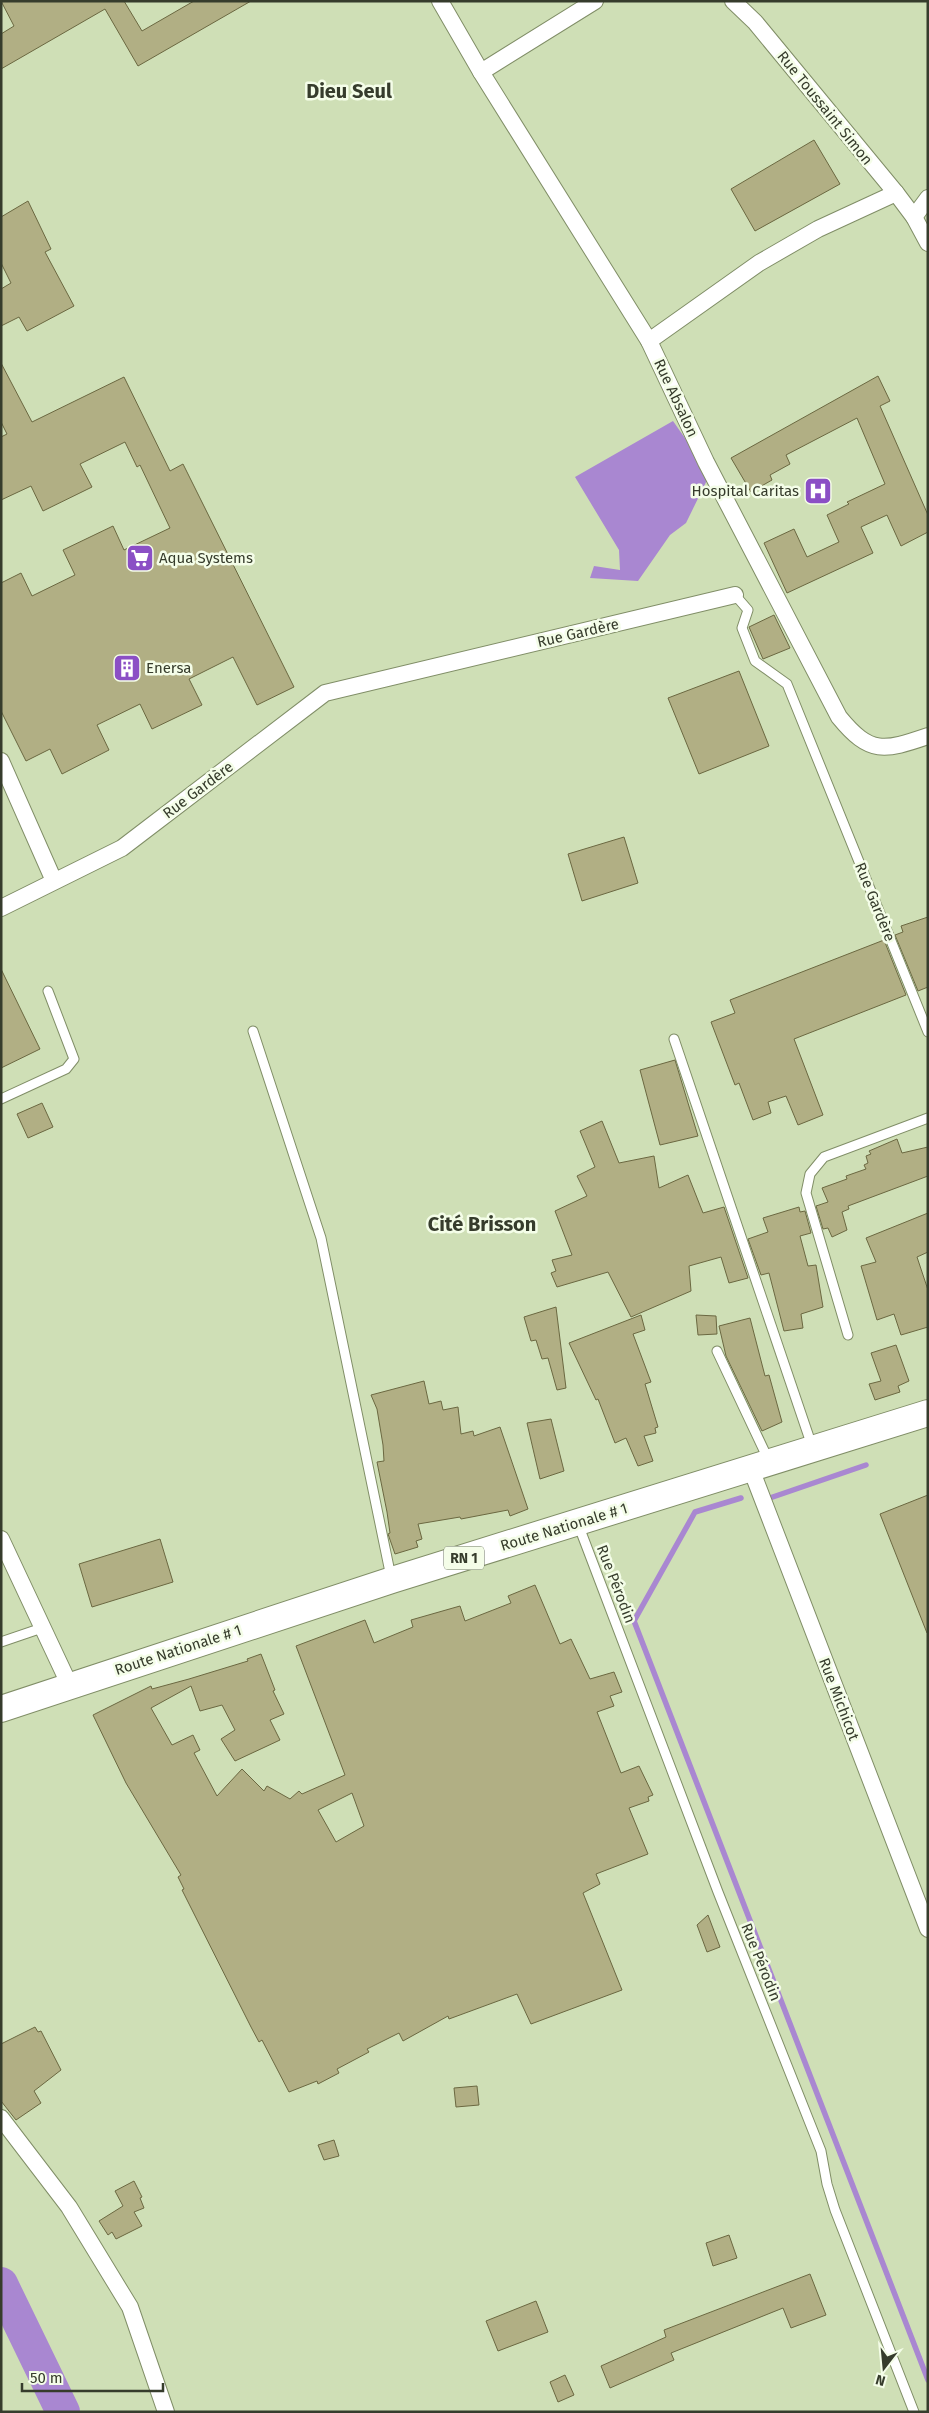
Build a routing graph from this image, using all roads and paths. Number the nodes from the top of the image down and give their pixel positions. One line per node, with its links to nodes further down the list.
1 (440, 1): 4 (street, Rue Absalon)
2 (595, 1): 4 (street)
3 (734, 1): 5 (street, Rue Toussaint Simon)
4 (481, 72): 9 (street, Rue Absalon)
5 (896, 194): 7 (street, Rue Toussaint Simon); 9 (street)
6 (928, 198): 7 (street)
7 (914, 217): 8 (street, Rue Toussaint Simon)
8 (928, 243)
9 (649, 341): 11 (street, Rue Absalon)
10 (735, 595): 13 (street, Rue Gardère); 17 (lane, Rue Gardère)
11 (928, 736)
12 (1, 761): 13 (street)
13 (54, 881): 14 (street, Rue Gardère)
14 (1, 908)
15 (48, 991): 19 (lane)
16 (253, 1031): 28 (lane)
17 (928, 1032)
18 (674, 1039): 24 (lane)
19 (1, 1099)
20 (928, 1118): 21 (lane)
21 (848, 1335)
22 (718, 1351): 25 (lane)
23 (928, 1413): 24 (main road, Route Nationale # 1 / RN 1)
24 (813, 1450): 25 (main road, Route Nationale # 1 / RN 1)
25 (760, 1466): 26 (main road, Route Nationale # 1 / RN 1); 33 (street, Rue Michicot)
26 (578, 1523): 28 (main road, Route Nationale # 1 / RN 1); 36 (lane, Rue Pérodin)
27 (1, 1539): 29 (street)
28 (392, 1580): 31 (main road, Route Nationale # 1 / RN 1)
29 (42, 1628): 30 (lane); 31 (street)
30 (1, 1642)
31 (70, 1686): 32 (main road, Route Nationale # 1 / RN 1)
32 (1, 1709)
33 (928, 1929)
34 (1, 2118): 35 (street)
35 (166, 2412)
36 (914, 2412)

